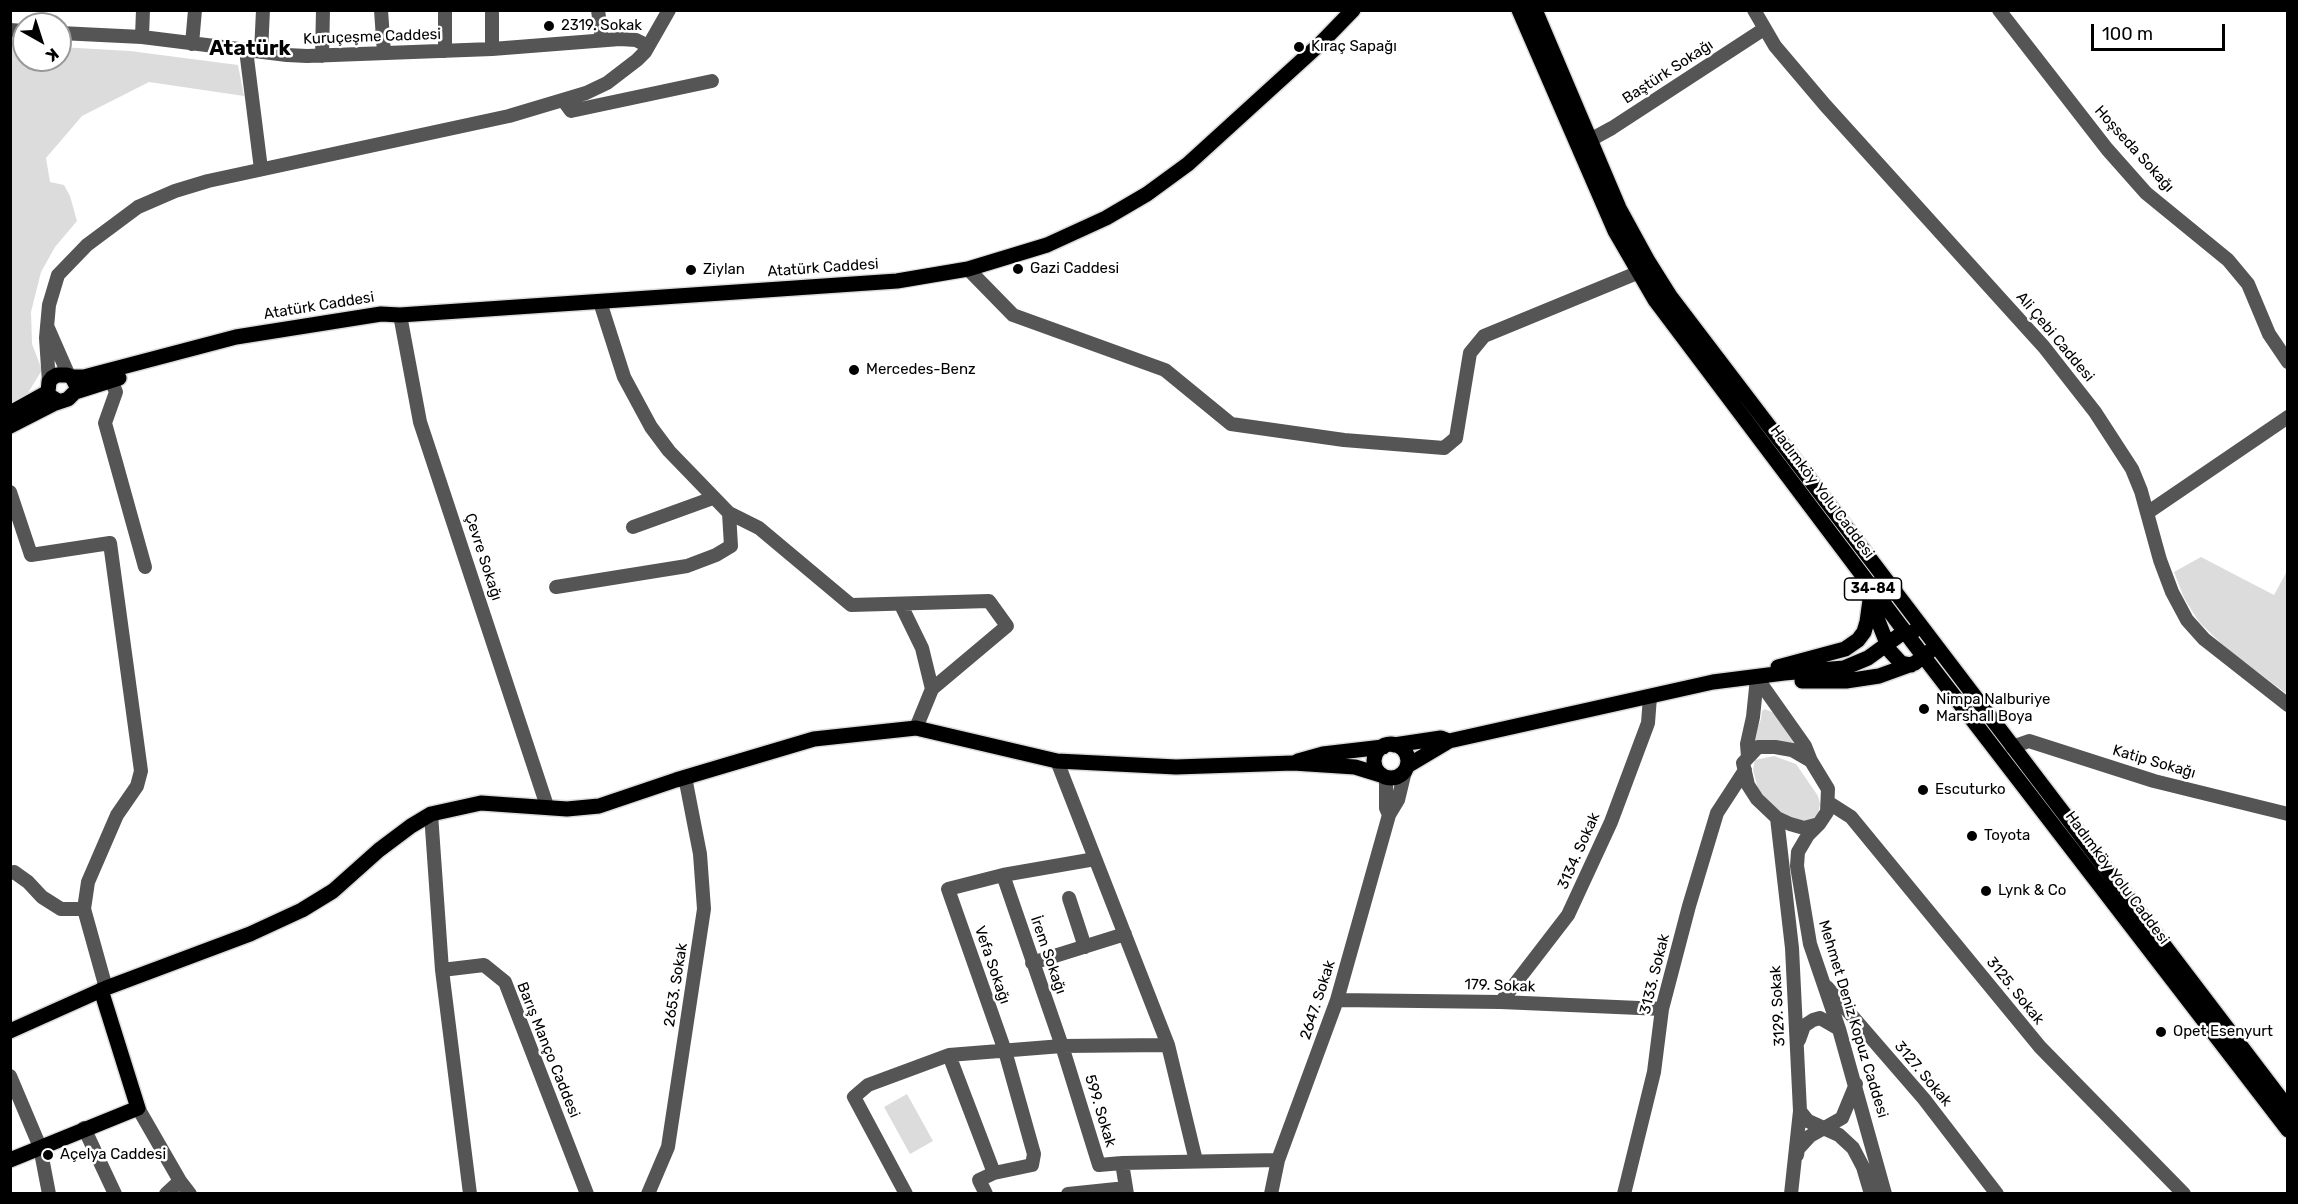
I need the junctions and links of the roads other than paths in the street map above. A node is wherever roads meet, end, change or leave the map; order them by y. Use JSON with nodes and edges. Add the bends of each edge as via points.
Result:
{"nodes":[{"id":1,"x":143,"y":10,"type":"edge"},
{"id":2,"x":195,"y":10,"type":"edge"},
{"id":3,"x":263,"y":10,"type":"edge"},
{"id":4,"x":323,"y":10,"type":"edge"},
{"id":5,"x":381,"y":10,"type":"edge"},
{"id":6,"x":445,"y":10,"type":"edge"},
{"id":7,"x":492,"y":10,"type":"edge"},
{"id":8,"x":598,"y":10,"type":"edge"},
{"id":9,"x":669,"y":10,"type":"edge"},
{"id":10,"x":1353,"y":10,"type":"edge"},
{"id":11,"x":1519,"y":10,"type":"edge"},
{"id":12,"x":1535,"y":10,"type":"edge"},
{"id":13,"x":1754,"y":10,"type":"edge"},
{"id":14,"x":1999,"y":10,"type":"edge"},
{"id":15,"x":1764,"y":28,"type":"junction"},
{"id":16,"x":72,"y":34,"type":"edge"},
{"id":17,"x":142,"y":37,"type":"junction"},
{"id":18,"x":602,"y":40,"type":"junction"},
{"id":19,"x":192,"y":44,"type":"junction"},
{"id":20,"x":648,"y":46,"type":"junction"},
{"id":21,"x":492,"y":49,"type":"junction"},
{"id":22,"x":246,"y":50,"type":"junction"},
{"id":23,"x":445,"y":51,"type":"junction"},
{"id":24,"x":261,"y":52,"type":"junction"},
{"id":25,"x":384,"y":53,"type":"junction"},
{"id":26,"x":322,"y":56,"type":"junction"},
{"id":27,"x":712,"y":81,"type":"dead end"},
{"id":28,"x":563,"y":100,"type":"junction"},
{"id":29,"x":1590,"y":140,"type":"junction"},
{"id":30,"x":261,"y":169,"type":"junction"},
{"id":31,"x":968,"y":269,"type":"junction"},
{"id":32,"x":1637,"y":273,"type":"junction"},
{"id":33,"x":600,"y":302,"type":"junction"},
{"id":34,"x":400,"y":315,"type":"junction"},
{"id":35,"x":48,"y":326,"type":"junction"},
{"id":36,"x":2288,"y":362,"type":"edge"},
{"id":37,"x":111,"y":380,"type":"junction"},
{"id":38,"x":72,"y":382,"type":"junction"},
{"id":39,"x":52,"y":392,"type":"junction"},
{"id":40,"x":10,"y":413,"type":"edge"},
{"id":41,"x":2288,"y":417,"type":"edge"},
{"id":42,"x":10,"y":426,"type":"edge"},
{"id":43,"x":10,"y":492,"type":"edge"},
{"id":44,"x":713,"y":498,"type":"junction"},
{"id":45,"x":729,"y":513,"type":"junction"},
{"id":46,"x":2147,"y":513,"type":"junction"},
{"id":47,"x":633,"y":527,"type":"dead end"},
{"id":48,"x":145,"y":567,"type":"dead end"},
{"id":49,"x":1867,"y":581,"type":"junction"},
{"id":50,"x":556,"y":587,"type":"dead end"},
{"id":51,"x":1870,"y":600,"type":"junction"},
{"id":52,"x":901,"y":605,"type":"junction"},
{"id":53,"x":1905,"y":632,"type":"junction"},
{"id":54,"x":1887,"y":644,"type":"junction"},
{"id":55,"x":1924,"y":651,"type":"junction"},
{"id":56,"x":1757,"y":678,"type":"junction"},
{"id":57,"x":932,"y":689,"type":"junction"},
{"id":58,"x":1650,"y":697,"type":"junction"},
{"id":59,"x":2288,"y":705,"type":"edge"},
{"id":60,"x":916,"y":728,"type":"junction"},
{"id":61,"x":1449,"y":741,"type":"junction"},
{"id":62,"x":1388,"y":746,"type":"junction"},
{"id":63,"x":2013,"y":747,"type":"junction"},
{"id":64,"x":1057,"y":761,"type":"junction"},
{"id":65,"x":1811,"y":761,"type":"junction"},
{"id":66,"x":1293,"y":763,"type":"junction"},
{"id":67,"x":1746,"y":764,"type":"junction"},
{"id":68,"x":1406,"y":769,"type":"junction"},
{"id":69,"x":1384,"y":776,"type":"junction"},
{"id":70,"x":685,"y":777,"type":"junction"},
{"id":71,"x":1829,"y":803,"type":"junction"},
{"id":72,"x":547,"y":807,"type":"junction"},
{"id":73,"x":431,"y":814,"type":"junction"},
{"id":74,"x":2288,"y":814,"type":"edge"},
{"id":75,"x":1389,"y":815,"type":"junction"},
{"id":76,"x":1777,"y":818,"type":"junction"},
{"id":77,"x":1819,"y":824,"type":"junction"},
{"id":78,"x":1095,"y":859,"type":"junction"},
{"id":79,"x":10,"y":873,"type":"edge"},
{"id":80,"x":1003,"y":875,"type":"junction"},
{"id":81,"x":1069,"y":898,"type":"dead end"},
{"id":82,"x":84,"y":909,"type":"junction"},
{"id":83,"x":1125,"y":934,"type":"junction"},
{"id":84,"x":1085,"y":947,"type":"junction"},
{"id":85,"x":1032,"y":963,"type":"junction"},
{"id":86,"x":442,"y":970,"type":"junction"},
{"id":87,"x":1820,"y":978,"type":"junction"},
{"id":88,"x":104,"y":989,"type":"junction"},
{"id":89,"x":1337,"y":1000,"type":"junction"},
{"id":90,"x":1501,"y":1002,"type":"junction"},
{"id":91,"x":1662,"y":1009,"type":"junction"},
{"id":92,"x":1839,"y":1029,"type":"junction"},
{"id":93,"x":10,"y":1031,"type":"edge"},
{"id":94,"x":1797,"y":1043,"type":"junction"},
{"id":95,"x":1168,"y":1045,"type":"junction"},
{"id":96,"x":1062,"y":1046,"type":"junction"},
{"id":97,"x":1005,"y":1051,"type":"junction"},
{"id":98,"x":949,"y":1055,"type":"junction"},
{"id":99,"x":10,"y":1076,"type":"edge"},
{"id":100,"x":1856,"y":1084,"type":"junction"},
{"id":101,"x":13,"y":1091,"type":"edge"},
{"id":102,"x":138,"y":1108,"type":"junction"},
{"id":103,"x":2288,"y":1108,"type":"edge"},
{"id":104,"x":1800,"y":1111,"type":"junction"},
{"id":105,"x":1824,"y":1127,"type":"junction"},
{"id":106,"x":84,"y":1128,"type":"junction"},
{"id":107,"x":2288,"y":1130,"type":"edge"},
{"id":108,"x":40,"y":1147,"type":"junction"},
{"id":109,"x":10,"y":1160,"type":"edge"},
{"id":110,"x":1278,"y":1160,"type":"junction"},
{"id":111,"x":1196,"y":1161,"type":"junction"},
{"id":112,"x":1122,"y":1163,"type":"junction"},
{"id":113,"x":994,"y":1173,"type":"junction"},
{"id":114,"x":1792,"y":1176,"type":"junction"},
{"id":115,"x":180,"y":1181,"type":"junction"},
{"id":116,"x":1127,"y":1191,"type":"edge"},
{"id":117,"x":49,"y":1194,"type":"edge"},
{"id":118,"x":115,"y":1194,"type":"edge"},
{"id":119,"x":166,"y":1194,"type":"edge"},
{"id":120,"x":190,"y":1194,"type":"edge"},
{"id":121,"x":470,"y":1194,"type":"edge"},
{"id":122,"x":587,"y":1194,"type":"edge"},
{"id":123,"x":648,"y":1194,"type":"edge"},
{"id":124,"x":906,"y":1194,"type":"edge"},
{"id":125,"x":986,"y":1194,"type":"edge"},
{"id":126,"x":1068,"y":1194,"type":"edge"},
{"id":127,"x":1271,"y":1194,"type":"edge"},
{"id":128,"x":1624,"y":1194,"type":"edge"},
{"id":129,"x":1791,"y":1194,"type":"edge"},
{"id":130,"x":1871,"y":1194,"type":"edge"},
{"id":131,"x":1885,"y":1194,"type":"edge"},
{"id":132,"x":1997,"y":1194,"type":"edge"},
{"id":133,"x":2184,"y":1194,"type":"edge"}],
"edges":[{"from":1,"to":17,"type":"street"},
{"from":2,"to":19,"type":"street"},
{"from":3,"to":24,"type":"street"},
{"from":4,"to":26,"type":"street"},
{"from":5,"to":25,"type":"street"},
{"from":6,"to":23,"type":"street"},
{"from":7,"to":21,"type":"street"},
{"from":8,"to":18,"type":"street"},
{"from":9,"to":20,"type":"street"},
{"from":10,"to":31,"type":"main road","name":"Atatürk Caddesi","via":[[1188,164],[1147,194],[1047,245]]},
{"from":11,"to":32,"type":"main road","name":"Hadımköy Yolu Caddesi","number":"34-84","via":[[1602,204]]},
{"from":12,"to":29,"type":"main road","name":"Hadımköy Yolu Caddesi","number":"34-84"},
{"from":13,"to":15,"type":"street","name":"Ali Çebi Caddesi"},
{"from":14,"to":36,"type":"street","name":"Hoşseda Sokağı","via":[[2146,193],[2228,260],[2248,284],[2269,334]]},
{"from":15,"to":29,"type":"street","name":"Baştürk Sokağı"},
{"from":15,"to":46,"type":"street","name":"Ali Çebi Caddesi","via":[[1825,105],[2044,346],[2120,447]]},
{"from":16,"to":17,"type":"street","name":"Kuruçeşme Caddesi"},
{"from":17,"to":19,"type":"street","name":"Kuruçeşme Caddesi"},
{"from":18,"to":20,"type":"street","name":"Kuruçeşme Caddesi","via":[[636,40]]},
{"from":18,"to":21,"type":"street","name":"Kuruçeşme Caddesi"},
{"from":19,"to":22,"type":"street","name":"Kuruçeşme Caddesi"},
{"from":20,"to":28,"type":"street","via":[[615,78]]},
{"from":21,"to":23,"type":"street","name":"Kuruçeşme Caddesi"},
{"from":22,"to":24,"type":"street","name":"Kuruçeşme Caddesi"},
{"from":22,"to":30,"type":"street"},
{"from":23,"to":25,"type":"street","name":"Kuruçeşme Caddesi"},
{"from":24,"to":26,"type":"street","name":"Kuruçeşme Caddesi"},
{"from":25,"to":26,"type":"street","name":"Kuruçeşme Caddesi"},
{"from":27,"to":28,"type":"street","via":[[571,111]]},
{"from":28,"to":30,"type":"street","via":[[388,144]]},
{"from":29,"to":55,"type":"main road","name":"Hadımköy Yolu Caddesi","number":"34-84","via":[[1630,229],[1670,296]]},
{"from":30,"to":35,"type":"street","via":[[175,191],[138,207],[110,226],[58,275],[49,305]]},
{"from":31,"to":32,"type":"street","via":[[1013,315],[1165,370],[1231,424],[1344,440],[1444,448],[1456,438],[1470,354],[1484,336]]},
{"from":31,"to":33,"type":"main road","name":"Atatürk Caddesi","via":[[897,281]]},
{"from":32,"to":49,"type":"main road","name":"Hadımköy Yolu Caddesi","number":"34-84"},
{"from":33,"to":34,"type":"main road","name":"Atatürk Caddesi"},
{"from":33,"to":44,"type":"street","via":[[624,377],[651,427]]},
{"from":34,"to":37,"type":"main road","via":[[246,343]]},
{"from":34,"to":38,"type":"main road","name":"Atatürk Caddesi","via":[[381,314],[236,337]]},
{"from":34,"to":72,"type":"street","name":"Çevre Sokağı","via":[[420,422]]},
{"from":35,"to":38,"type":"street"},
{"from":35,"to":39,"type":"street"},
{"from":37,"to":38,"type":"main road"},
{"from":37,"to":48,"type":"street","via":[[116,392],[105,423]]},
{"from":38,"to":39,"type":"main road","via":[[57,375]]},
{"from":38,"to":39,"type":"main road","via":[[68,399]]},
{"from":39,"to":40,"type":"main road"},
{"from":39,"to":42,"type":"main road"},
{"from":41,"to":46,"type":"street"},
{"from":43,"to":82,"type":"street","via":[[31,555],[110,543],[141,771],[88,882]]},
{"from":44,"to":45,"type":"street"},
{"from":44,"to":47,"type":"street"},
{"from":45,"to":50,"type":"street","via":[[731,546],[716,555],[687,566]]},
{"from":45,"to":52,"type":"street","via":[[759,528],[851,605]]},
{"from":46,"to":59,"type":"street","name":"Ali Çebi Caddesi","via":[[2162,566],[2187,620],[2204,639]]},
{"from":49,"to":51,"type":"main road"},
{"from":49,"to":53,"type":"main road","name":"Hadımköy Yolu Caddesi","number":"34-84"},
{"from":51,"to":54,"type":"main road"},
{"from":51,"to":56,"type":"main road","via":[[1864,632],[1851,646],[1777,667]]},
{"from":52,"to":57,"type":"street","via":[[922,648]]},
{"from":52,"to":57,"type":"street","via":[[989,601],[1007,626]]},
{"from":53,"to":54,"type":"main road"},
{"from":53,"to":55,"type":"main road","name":"Hadımköy Yolu Caddesi","number":"34-84"},
{"from":53,"to":55,"type":"main road","via":[[1919,632]]},
{"from":54,"to":55,"type":"main road","via":[[1897,660]]},
{"from":54,"to":56,"type":"main road","via":[[1844,668]]},
{"from":55,"to":56,"type":"main road","via":[[1879,676],[1798,681]]},
{"from":55,"to":63,"type":"main road","name":"Hadımköy Yolu Caddesi","number":"34-84"},
{"from":55,"to":107,"type":"main road","name":"Hadımköy Yolu Caddesi","number":"34-84"},
{"from":56,"to":58,"type":"main road","via":[[1713,682]]},
{"from":56,"to":65,"type":"street","via":[[1805,746]]},
{"from":56,"to":67,"type":"street"},
{"from":57,"to":60,"type":"street"},
{"from":58,"to":61,"type":"main road"},
{"from":58,"to":90,"type":"street","name":"3134. Sokak","via":[[1648,723],[1611,822],[1568,915]]},
{"from":60,"to":64,"type":"main road"},
{"from":60,"to":70,"type":"main road","via":[[813,739]]},
{"from":61,"to":62,"type":"main road","via":[[1441,738]]},
{"from":61,"to":68,"type":"main road"},
{"from":62,"to":66,"type":"main road","via":[[1323,754]]},
{"from":62,"to":68,"type":"main road","via":[[1404,750]]},
{"from":62,"to":69,"type":"main road","via":[[1378,751],[1374,761]]},
{"from":63,"to":74,"type":"street","name":"Katip Sokağı","via":[[2029,741],[2154,781]]},
{"from":63,"to":103,"type":"main road","name":"Hadımköy Yolu Caddesi","number":"34-84"},
{"from":64,"to":66,"type":"main road","via":[[1176,766]]},
{"from":64,"to":78,"type":"street"},
{"from":65,"to":67,"type":"street","via":[[1792,750],[1758,747]]},
{"from":65,"to":71,"type":"street","via":[[1828,789]]},
{"from":66,"to":69,"type":"main road","via":[[1355,767]]},
{"from":67,"to":76,"type":"street","via":[[1748,785]]},
{"from":67,"to":91,"type":"street","name":"3133. Sokak","via":[[1717,813]]},
{"from":68,"to":69,"type":"main road","via":[[1396,777]]},
{"from":68,"to":75,"type":"street","via":[[1398,800]]},
{"from":69,"to":75,"type":"street"},
{"from":70,"to":72,"type":"main road","via":[[599,806]]},
{"from":70,"to":123,"type":"street","name":"2653. Sokak","via":[[700,854],[704,909],[668,1147]]},
{"from":71,"to":77,"type":"street"},
{"from":71,"to":133,"type":"street","name":"3125. Sokak","via":[[1851,817],[2040,1047]]},
{"from":72,"to":73,"type":"main road","via":[[482,802]]},
{"from":73,"to":86,"type":"street"},
{"from":73,"to":88,"type":"main road","via":[[303,910]]},
{"from":75,"to":89,"type":"street","name":"2647. Sokak"},
{"from":76,"to":77,"type":"street","via":[[1804,828]]},
{"from":76,"to":94,"type":"street","name":"3129. Sokak","via":[[1792,948]]},
{"from":77,"to":87,"type":"street","name":"Mehmet Deniz Kopuz Caddesi","via":[[1798,852],[1797,866]]},
{"from":78,"to":80,"type":"street"},
{"from":78,"to":83,"type":"street"},
{"from":79,"to":82,"type":"street","via":[[14,872],[61,909]]},
{"from":80,"to":85,"type":"street","name":"İrem Sokağı"},
{"from":80,"to":97,"type":"street","name":"Vefa Sokağı","via":[[948,889]]},
{"from":81,"to":84,"type":"street"},
{"from":82,"to":88,"type":"street"},
{"from":83,"to":84,"type":"street"},
{"from":83,"to":95,"type":"street"},
{"from":84,"to":85,"type":"street"},
{"from":85,"to":96,"type":"street","name":"İrem Sokağı"},
{"from":86,"to":121,"type":"street"},
{"from":86,"to":122,"type":"street","name":"Barış Manço Caddesi","via":[[484,965],[504,982]]},
{"from":87,"to":92,"type":"street","name":"Mehmet Deniz Kopuz Caddesi"},
{"from":87,"to":132,"type":"street","name":"3127. Sokak","via":[[1924,1099]]},
{"from":88,"to":93,"type":"main road"},
{"from":88,"to":102,"type":"main road"},
{"from":89,"to":90,"type":"street","name":"179. Sokak"},
{"from":89,"to":110,"type":"street","name":"2647. Sokak"},
{"from":90,"to":91,"type":"street","name":"179. Sokak"},
{"from":91,"to":128,"type":"street","name":"3133. Sokak","via":[[1654,1072]]},
{"from":92,"to":94,"type":"street","via":[[1820,1018],[1813,1020],[1804,1026]]},
{"from":92,"to":100,"type":"street","name":"Mehmet Deniz Kopuz Caddesi"},
{"from":94,"to":104,"type":"street","name":"3129. Sokak"},
{"from":95,"to":96,"type":"street"},
{"from":95,"to":111,"type":"street"},
{"from":96,"to":97,"type":"street"},
{"from":96,"to":112,"type":"street","name":"599. Sokak","via":[[1099,1165]]},
{"from":97,"to":98,"type":"street"},
{"from":97,"to":113,"type":"street","name":"Vefa Sokağı","via":[[1034,1154],[1032,1165]]},
{"from":98,"to":113,"type":"street"},
{"from":98,"to":124,"type":"street","via":[[868,1085],[854,1097]]},
{"from":99,"to":101,"type":"street"},
{"from":100,"to":105,"type":"street","via":[[1842,1118]]},
{"from":100,"to":131,"type":"street","name":"Mehmet Deniz Kopuz Caddesi"},
{"from":101,"to":108,"type":"street"},
{"from":102,"to":106,"type":"main road"},
{"from":102,"to":115,"type":"street"},
{"from":104,"to":105,"type":"street","via":[[1808,1121]]},
{"from":104,"to":114,"type":"street","name":"3129. Sokak"},
{"from":105,"to":114,"type":"street","via":[[1798,1149]]},
{"from":105,"to":130,"type":"street","via":[[1853,1148]]},
{"from":106,"to":108,"type":"main road"},
{"from":106,"to":118,"type":"street"},
{"from":108,"to":109,"type":"main road"},
{"from":108,"to":117,"type":"street"},
{"from":110,"to":111,"type":"street"},
{"from":110,"to":127,"type":"street","name":"2647. Sokak"},
{"from":111,"to":112,"type":"street"},
{"from":112,"to":116,"type":"street"},
{"from":113,"to":125,"type":"street","via":[[979,1180]]},
{"from":114,"to":129,"type":"street","name":"3129. Sokak"},
{"from":115,"to":119,"type":"street"},
{"from":115,"to":120,"type":"street"},
{"from":116,"to":126,"type":"street"}]}
